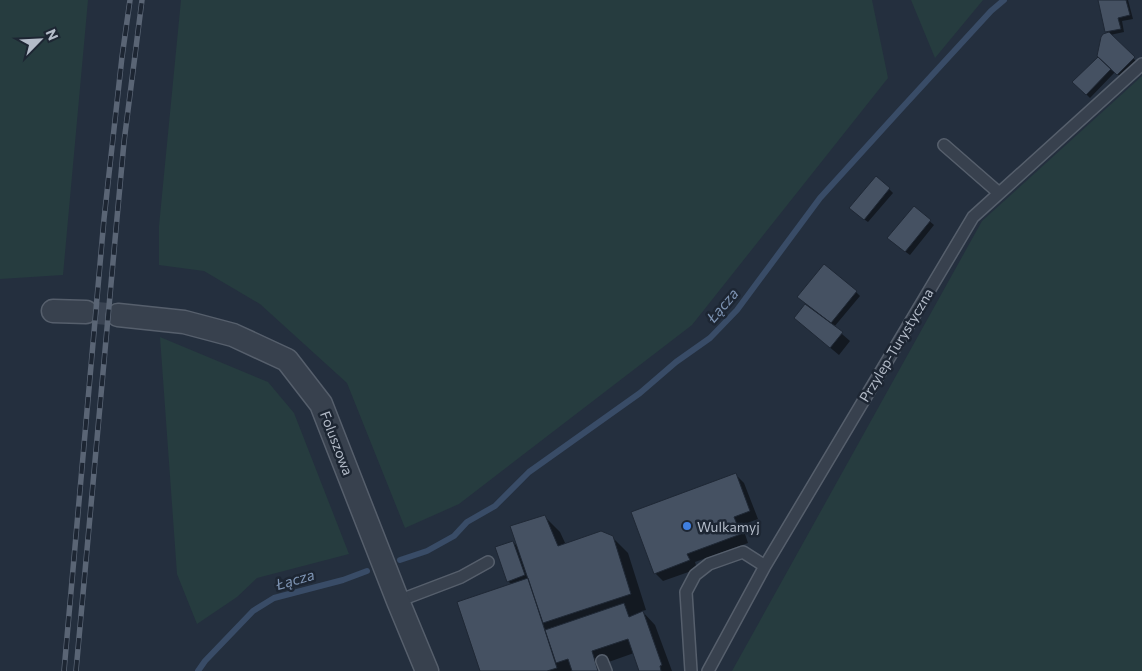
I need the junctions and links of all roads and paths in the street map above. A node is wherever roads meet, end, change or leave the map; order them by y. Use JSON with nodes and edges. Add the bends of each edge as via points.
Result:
{"nodes":[{"id":1,"x":1142,"y":64,"type":"edge"},
{"id":2,"x":944,"y":145,"type":"dead end"},
{"id":3,"x":999,"y":193,"type":"junction"},
{"id":4,"x":54,"y":311,"type":"dead end"},
{"id":5,"x":86,"y":312,"type":"tunnel mouth"},
{"id":6,"x":118,"y":315,"type":"tunnel mouth"},
{"id":7,"x":488,"y":562,"type":"dead end"},
{"id":8,"x":765,"y":566,"type":"junction"},
{"id":9,"x":398,"y":602,"type":"junction"},
{"id":10,"x":427,"y":671,"type":"edge"},
{"id":11,"x":691,"y":671,"type":"edge"},
{"id":12,"x":708,"y":671,"type":"edge"}],
"edges":[{"from":1,"to":3,"type":"lane","name":"Przylep-Turystyczna"},
{"from":2,"to":3,"type":"lane"},
{"from":3,"to":8,"type":"lane","name":"Przylep-Turystyczna","via":[[973,216]]},
{"from":4,"to":5,"type":"street"},
{"from":6,"to":9,"type":"street","name":"Foluszowa","via":[[184,322],[233,335],[287,360],[321,404]]},
{"from":7,"to":9,"type":"lane","via":[[461,577]]},
{"from":8,"to":11,"type":"lane","via":[[743,552],[709,564],[695,575],[686,592]]},
{"from":8,"to":12,"type":"lane","name":"Przylep-Turystyczna"},
{"from":9,"to":10,"type":"street","name":"Foluszowa"}]}
